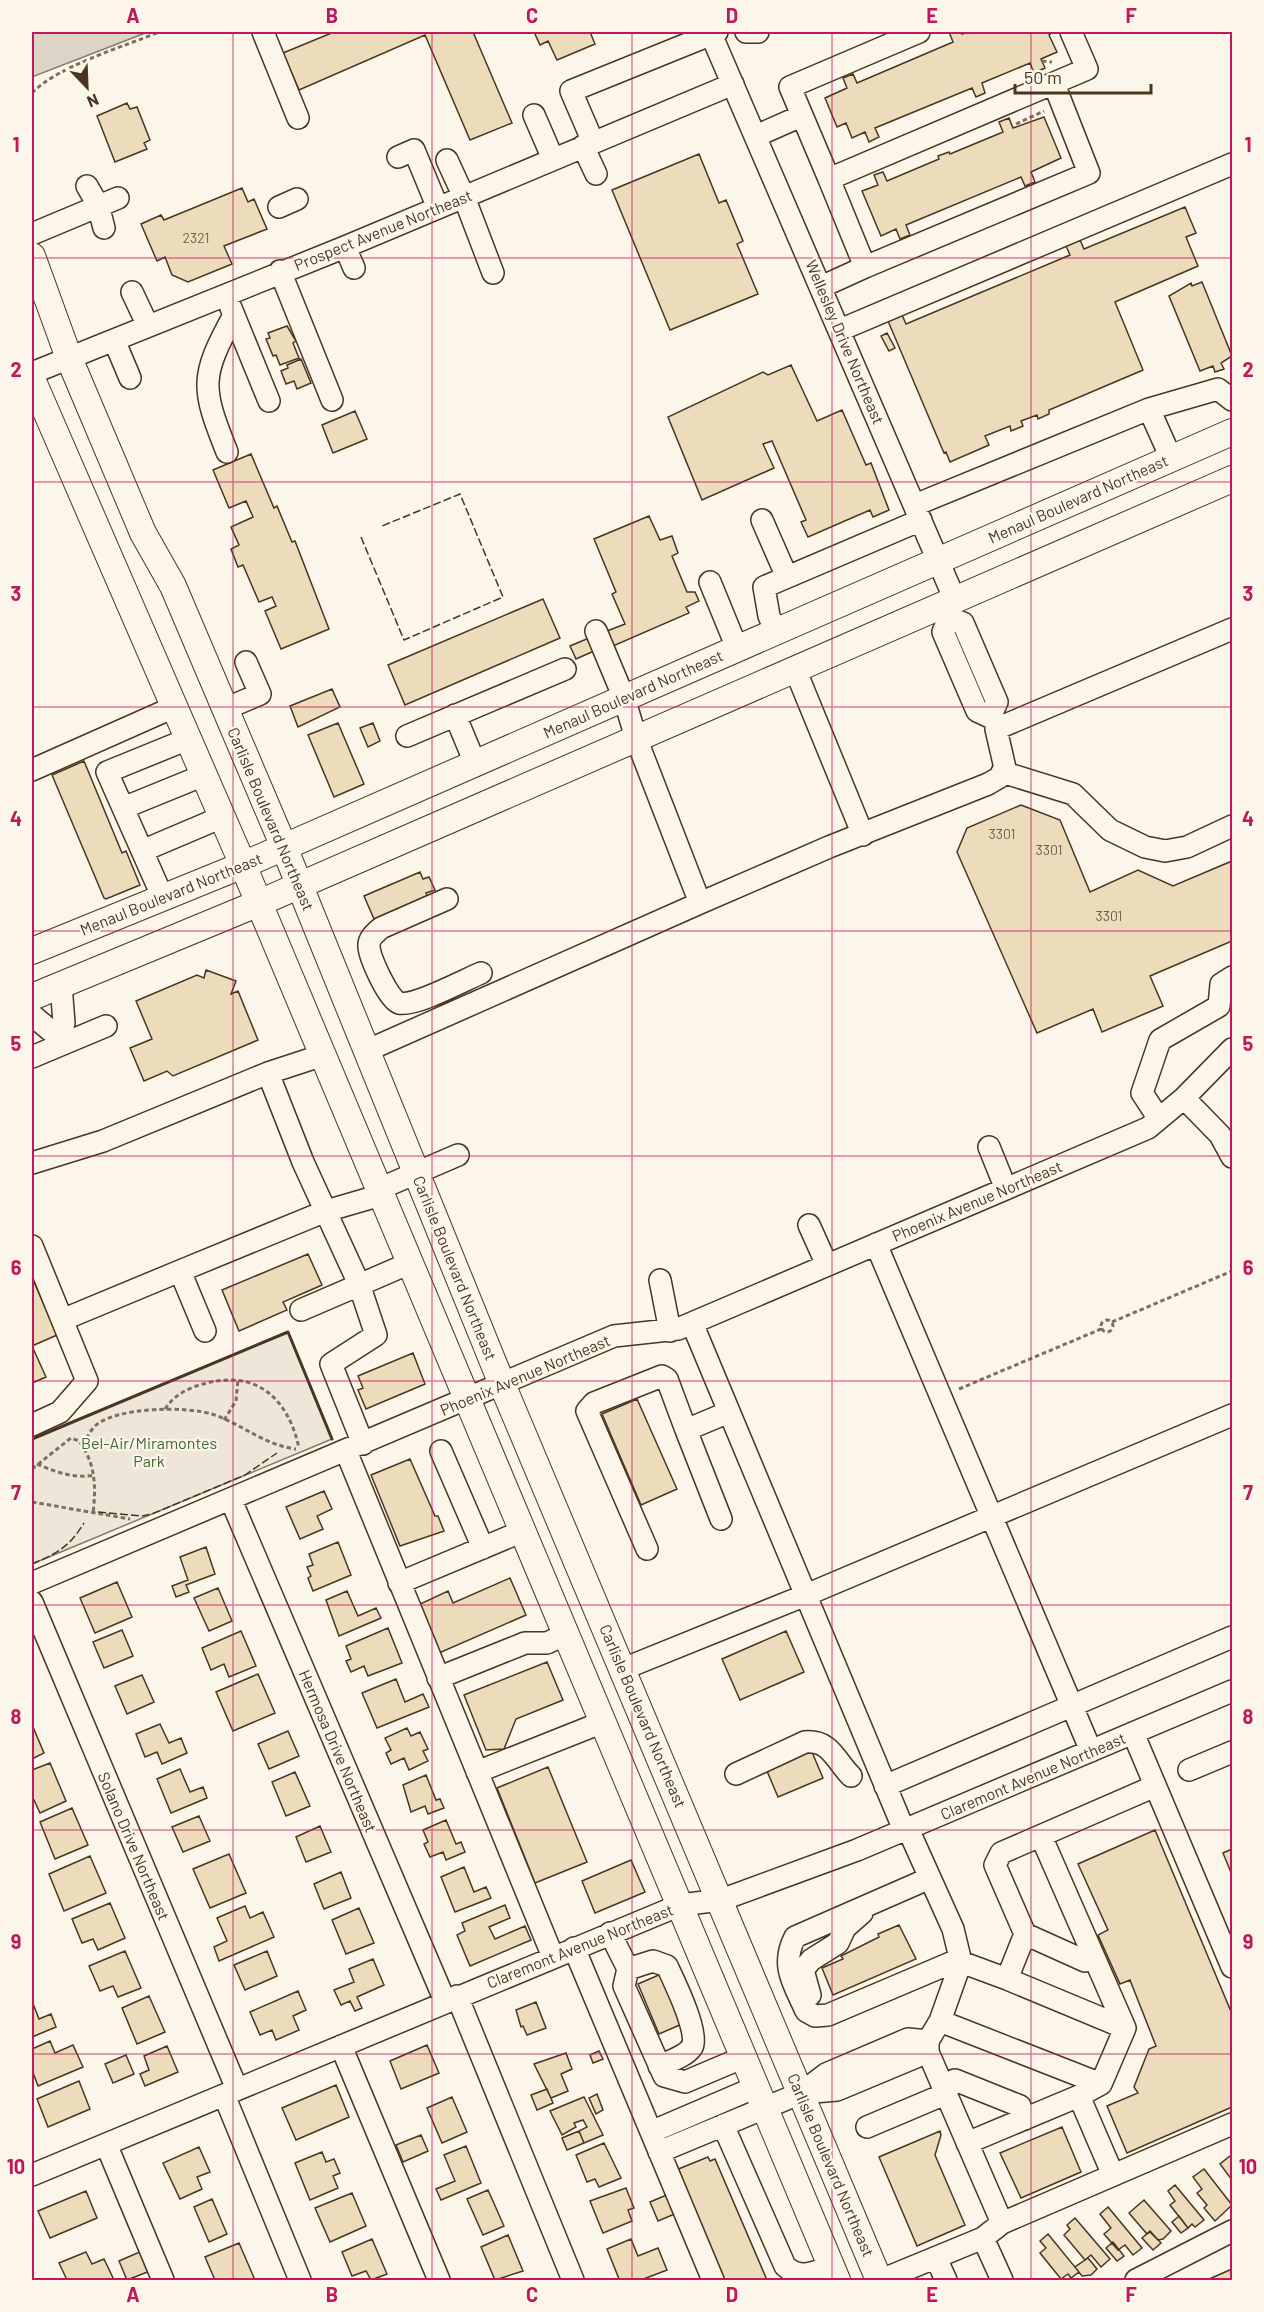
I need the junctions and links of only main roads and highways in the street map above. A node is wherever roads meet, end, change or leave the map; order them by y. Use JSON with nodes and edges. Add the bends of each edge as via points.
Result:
{"nodes":[{"id":1,"x":32,"y":256,"type":"edge"},
{"id":2,"x":32,"y":379,"type":"edge"},
{"id":3,"x":1233,"y":432,"type":"edge"},
{"id":4,"x":1233,"y":479,"type":"edge"},
{"id":5,"x":284,"y":847,"type":"junction"},
{"id":6,"x":243,"y":865,"type":"junction"},
{"id":7,"x":299,"y":886,"type":"junction"},
{"id":8,"x":259,"y":903,"type":"junction"},
{"id":9,"x":32,"y":951,"type":"edge"},
{"id":10,"x":32,"y":997,"type":"edge"},
{"id":11,"x":523,"y":1531,"type":"junction"},
{"id":12,"x":623,"y":1669,"type":"junction"},
{"id":13,"x":834,"y":2273,"type":"edge"},
{"id":14,"x":880,"y":2280,"type":"edge"}],
"edges":[{"from":1,"to":5,"type":"main road","name":"Carlisle Boulevard Northeast","via":[[69,358],[143,533],[173,586]]},
{"from":2,"to":6,"type":"main road"},
{"from":3,"to":5,"type":"main road","name":"Menaul Boulevard Northeast"},
{"from":4,"to":7,"type":"main road","via":[[949,608],[795,669]]},
{"from":5,"to":6,"type":"main road","name":"Menaul Boulevard Northeast"},
{"from":5,"to":7,"type":"main road","name":"Carlisle Boulevard Northeast"},
{"from":6,"to":8,"type":"main road"},
{"from":6,"to":9,"type":"main road","name":"Menaul Boulevard Northeast"},
{"from":7,"to":8,"type":"main road"},
{"from":7,"to":12,"type":"main road","name":"Carlisle Boulevard Northeast"},
{"from":8,"to":10,"type":"main road"},
{"from":8,"to":11,"type":"main road"},
{"from":11,"to":12,"type":"main road","via":[[550,1558],[594,1660]]},
{"from":11,"to":13,"type":"main road"},
{"from":12,"to":14,"type":"main road","name":"Carlisle Boulevard Northeast"}]}
